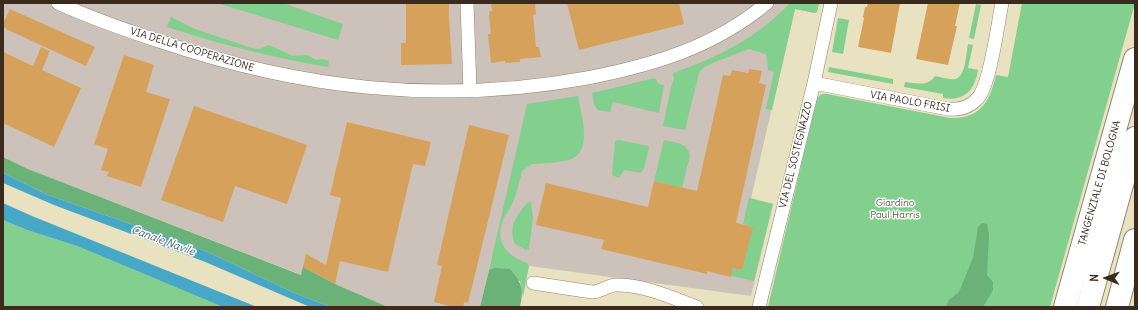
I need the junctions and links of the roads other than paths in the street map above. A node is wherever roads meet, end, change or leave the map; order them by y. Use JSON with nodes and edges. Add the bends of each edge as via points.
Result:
{"nodes":[{"id":1,"x":58,"y":3,"type":"edge"},
{"id":2,"x":467,"y":3,"type":"edge"},
{"id":3,"x":767,"y":3,"type":"edge"},
{"id":4,"x":831,"y":3,"type":"edge"},
{"id":5,"x":1002,"y":3,"type":"edge"},
{"id":6,"x":1135,"y":59,"type":"edge"},
{"id":7,"x":814,"y":83,"type":"junction"},
{"id":8,"x":470,"y":91,"type":"junction"},
{"id":9,"x":1135,"y":138,"type":"edge"},
{"id":10,"x":1135,"y":240,"type":"edge"},
{"id":11,"x":533,"y":283,"type":"dead end"},
{"id":12,"x":697,"y":307,"type":"edge"},
{"id":13,"x":759,"y":307,"type":"edge"},
{"id":14,"x":1065,"y":307,"type":"edge"},
{"id":15,"x":1088,"y":307,"type":"edge"},
{"id":16,"x":1117,"y":307,"type":"edge"}],
"edges":[{"from":1,"to":8,"type":"street","name":"VIA DELLA COOPERAZIONE","via":[[111,25],[261,71],[373,88],[430,92]]},
{"from":2,"to":8,"type":"street"},
{"from":3,"to":8,"type":"street","name":"VIA DELLA COOPERAZIONE","via":[[719,36],[687,51],[649,64],[576,80]]},
{"from":4,"to":7,"type":"street","name":"VIA DEL SOSTEGNAZZO"},
{"from":5,"to":7,"type":"street","name":"VIA PAOLO FRISI","via":[[987,80],[979,97],[964,108],[948,110]]},
{"from":6,"to":14,"type":"highway","name":"TANGENZIALE DI BOLOGNA"},
{"from":7,"to":13,"type":"street","name":"VIA DEL SOSTEGNAZZO"},
{"from":9,"to":15,"type":"highway"},
{"from":10,"to":16,"type":"highway"},
{"from":11,"to":12,"type":"street","via":[[592,292],[615,285],[642,288]]}]}
